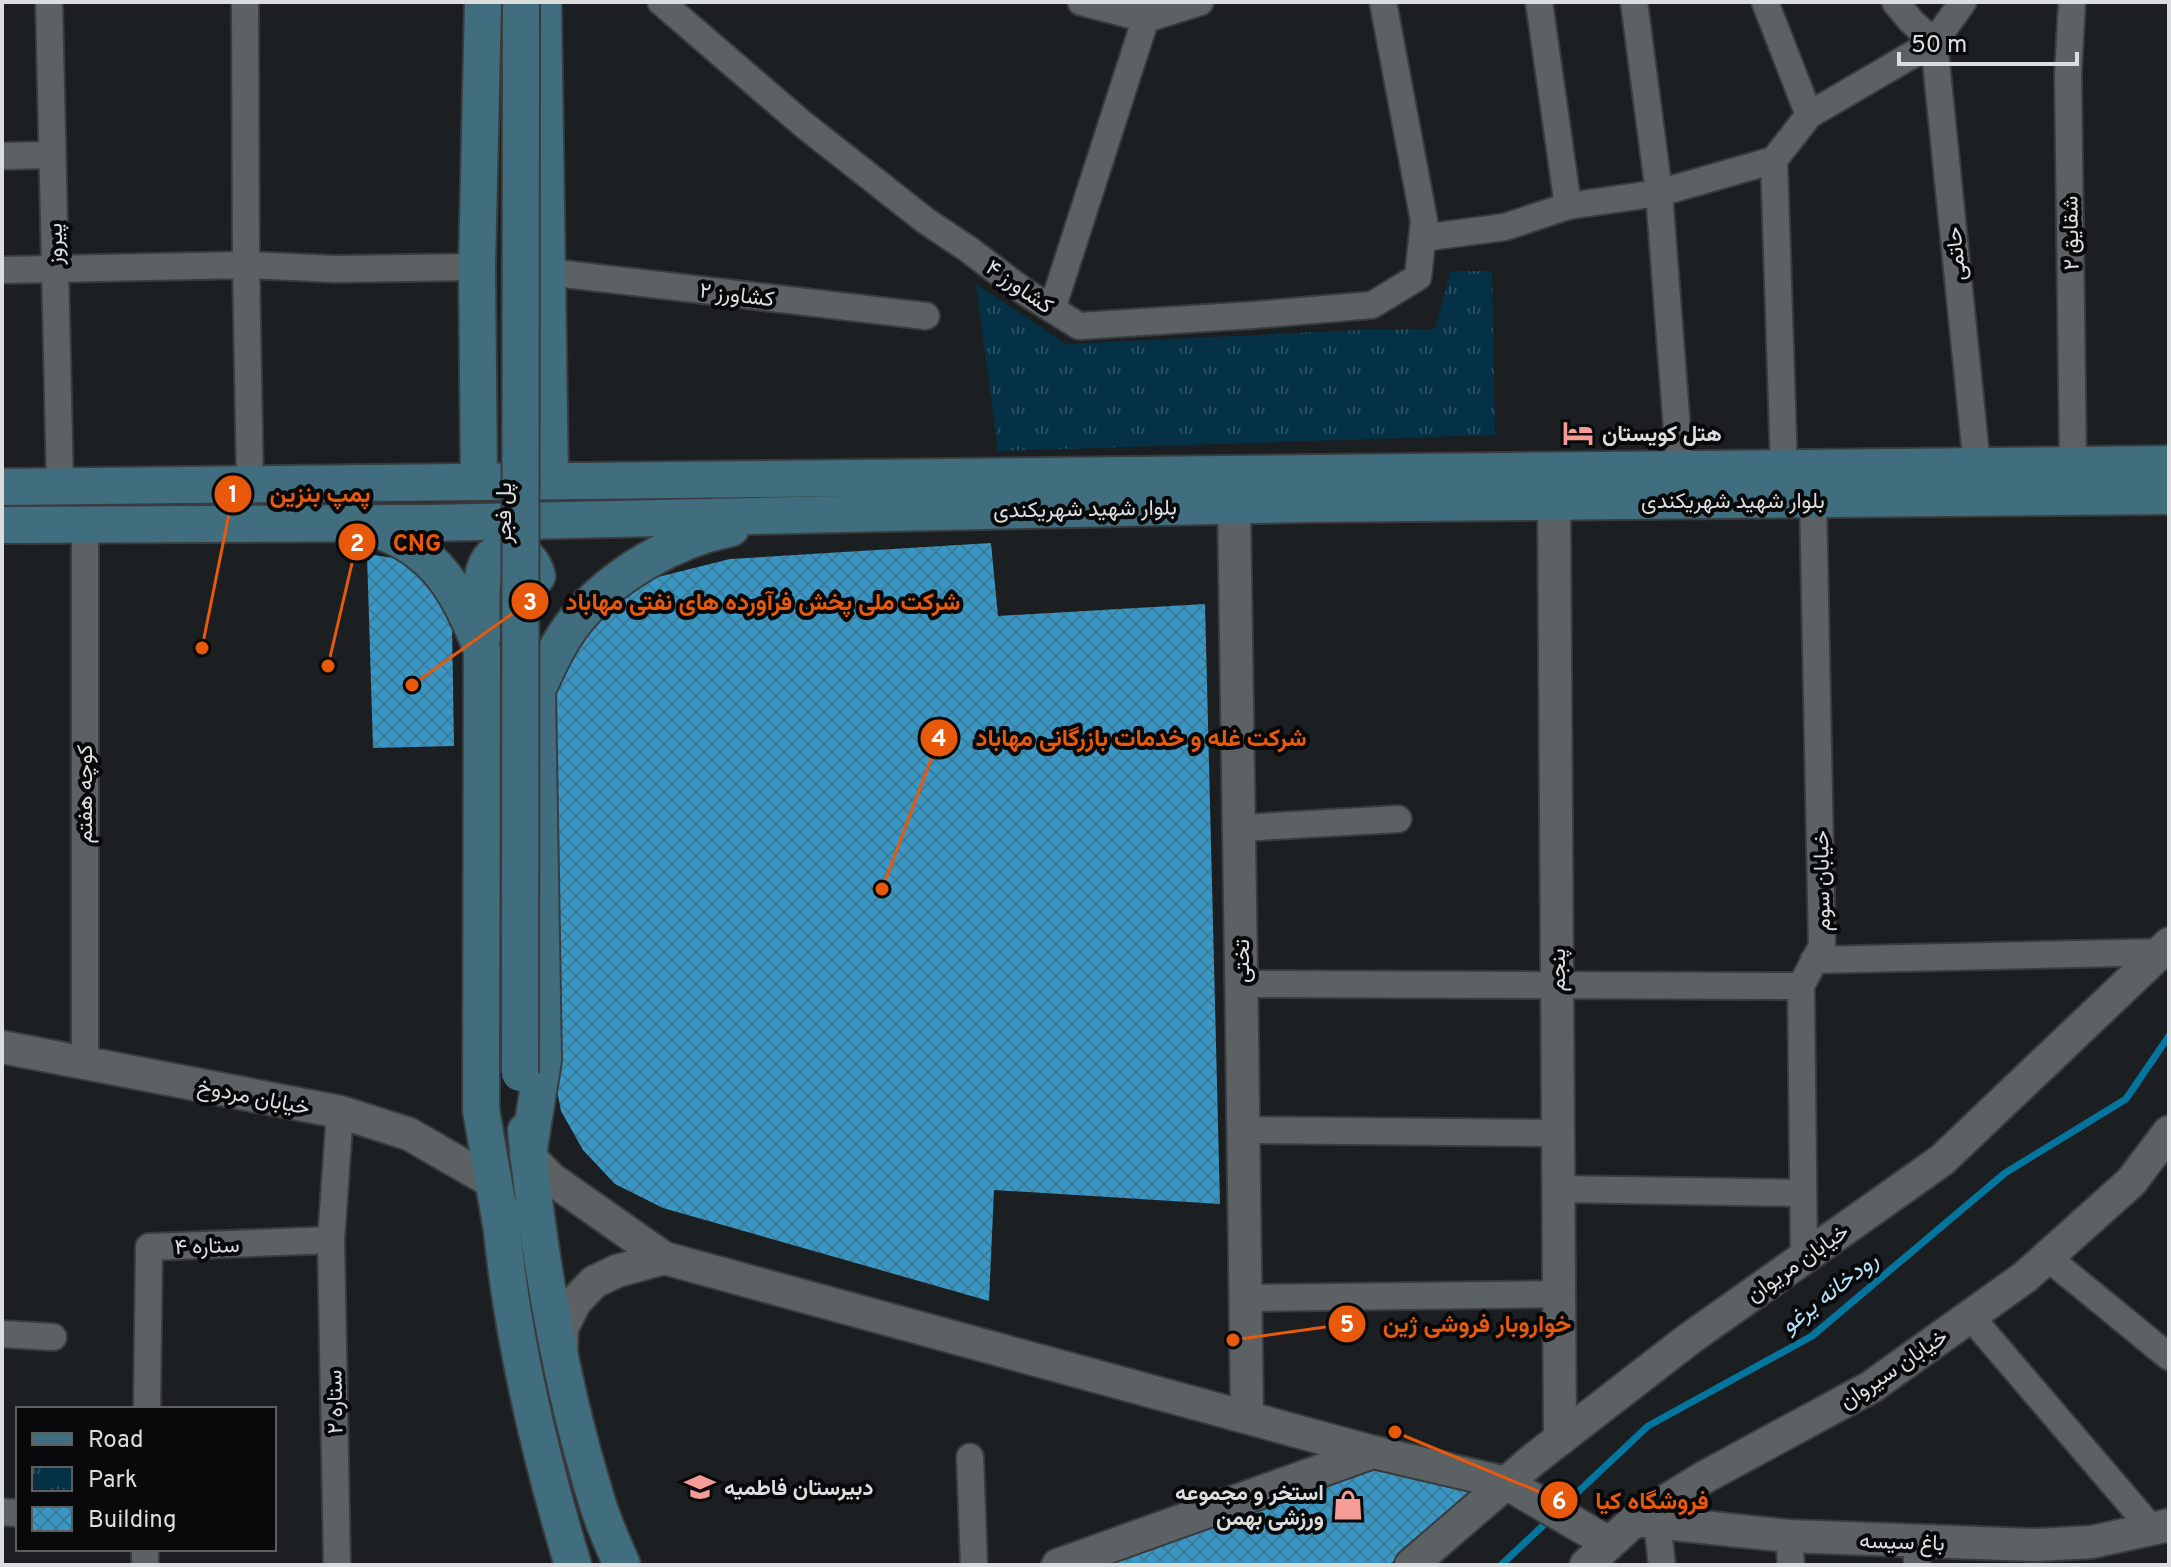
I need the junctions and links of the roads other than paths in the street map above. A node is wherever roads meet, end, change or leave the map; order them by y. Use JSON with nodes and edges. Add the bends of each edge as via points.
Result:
{"nodes":[{"id":1,"x":49,"y":2,"type":"edge"},
{"id":2,"x":245,"y":2,"type":"edge"},
{"id":3,"x":483,"y":2,"type":"edge"},
{"id":4,"x":504,"y":2,"type":"edge"},
{"id":5,"x":521,"y":2,"type":"edge"},
{"id":6,"x":543,"y":2,"type":"edge"},
{"id":7,"x":661,"y":2,"type":"edge"},
{"id":8,"x":1081,"y":2,"type":"edge"},
{"id":9,"x":1200,"y":2,"type":"edge"},
{"id":10,"x":1383,"y":2,"type":"edge"},
{"id":11,"x":1539,"y":2,"type":"edge"},
{"id":12,"x":1634,"y":2,"type":"edge"},
{"id":13,"x":1765,"y":2,"type":"edge"},
{"id":14,"x":1895,"y":2,"type":"edge"},
{"id":15,"x":1963,"y":2,"type":"edge"},
{"id":16,"x":2072,"y":2,"type":"edge"},
{"id":17,"x":1148,"y":11,"type":"edge"},
{"id":18,"x":1934,"y":42,"type":"junction"},
{"id":19,"x":1809,"y":115,"type":"junction"},
{"id":20,"x":52,"y":155,"type":"junction"},
{"id":21,"x":2,"y":156,"type":"edge"},
{"id":22,"x":1774,"y":160,"type":"junction"},
{"id":23,"x":1659,"y":193,"type":"junction"},
{"id":24,"x":1568,"y":206,"type":"junction"},
{"id":25,"x":1422,"y":238,"type":"junction"},
{"id":26,"x":246,"y":265,"type":"junction"},
{"id":27,"x":477,"y":267,"type":"junction"},
{"id":28,"x":55,"y":269,"type":"junction"},
{"id":29,"x":2,"y":270,"type":"edge"},
{"id":30,"x":547,"y":272,"type":"junction"},
{"id":31,"x":1052,"y":309,"type":"junction"},
{"id":32,"x":926,"y":316,"type":"dead end"},
{"id":33,"x":2169,"y":464,"type":"edge"},
{"id":34,"x":2073,"y":465,"type":"junction"},
{"id":35,"x":1977,"y":466,"type":"junction"},
{"id":36,"x":1784,"y":468,"type":"junction"},
{"id":37,"x":1680,"y":469,"type":"junction"},
{"id":38,"x":550,"y":481,"type":"junction"},
{"id":39,"x":479,"y":482,"type":"junction"},
{"id":40,"x":250,"y":484,"type":"junction"},
{"id":41,"x":60,"y":486,"type":"junction"},
{"id":42,"x":2,"y":487,"type":"edge"},
{"id":43,"x":2169,"y":496,"type":"edge"},
{"id":44,"x":1813,"y":499,"type":"junction"},
{"id":45,"x":1554,"y":501,"type":"junction"},
{"id":46,"x":1234,"y":505,"type":"junction"},
{"id":47,"x":799,"y":514,"type":"junction"},
{"id":48,"x":355,"y":523,"type":"junction"},
{"id":49,"x":85,"y":524,"type":"junction"},
{"id":50,"x":2,"y":525,"type":"edge"},
{"id":51,"x":482,"y":650,"type":"junction"},
{"id":52,"x":537,"y":690,"type":"junction"},
{"id":53,"x":1398,"y":819,"type":"dead end"},
{"id":54,"x":1241,"y":828,"type":"junction"},
{"id":55,"x":2166,"y":948,"type":"edge"},
{"id":56,"x":1814,"y":960,"type":"junction"},
{"id":57,"x":1241,"y":984,"type":"junction"},
{"id":58,"x":1557,"y":986,"type":"junction"},
{"id":59,"x":1801,"y":986,"type":"junction"},
{"id":60,"x":2,"y":1047,"type":"edge"},
{"id":61,"x":85,"y":1063,"type":"junction"},
{"id":62,"x":509,"y":1072,"type":"junction"},
{"id":63,"x":340,"y":1112,"type":"junction"},
{"id":64,"x":1243,"y":1130,"type":"junction"},
{"id":65,"x":2169,"y":1132,"type":"edge"},
{"id":66,"x":1558,"y":1133,"type":"junction"},
{"id":67,"x":528,"y":1155,"type":"junction"},
{"id":68,"x":494,"y":1183,"type":"junction"},
{"id":69,"x":1558,"y":1189,"type":"junction"},
{"id":70,"x":1803,"y":1193,"type":"junction"},
{"id":71,"x":502,"y":1230,"type":"junction"},
{"id":72,"x":331,"y":1240,"type":"junction"},
{"id":73,"x":2047,"y":1257,"type":"junction"},
{"id":74,"x":664,"y":1258,"type":"junction"},
{"id":75,"x":1804,"y":1258,"type":"junction"},
{"id":76,"x":1559,"y":1294,"type":"junction"},
{"id":77,"x":1245,"y":1298,"type":"junction"},
{"id":78,"x":1970,"y":1316,"type":"junction"},
{"id":79,"x":2,"y":1334,"type":"edge"},
{"id":80,"x":53,"y":1337,"type":"dead end"},
{"id":81,"x":2169,"y":1357,"type":"edge"},
{"id":82,"x":560,"y":1366,"type":"junction"},
{"id":83,"x":147,"y":1407,"type":"edge"},
{"id":84,"x":1247,"y":1417,"type":"junction"},
{"id":85,"x":1560,"y":1439,"type":"junction"},
{"id":86,"x":1373,"y":1452,"type":"junction"},
{"id":87,"x":970,"y":1457,"type":"dead end"},
{"id":88,"x":1506,"y":1483,"type":"junction"},
{"id":89,"x":1646,"y":1521,"type":"junction"},
{"id":90,"x":2160,"y":1527,"type":"edge"},
{"id":91,"x":1790,"y":1551,"type":"edge"},
{"id":92,"x":1917,"y":1553,"type":"edge"},
{"id":93,"x":1597,"y":1554,"type":"edge"},
{"id":94,"x":2037,"y":1555,"type":"edge"},
{"id":95,"x":337,"y":1565,"type":"edge"},
{"id":96,"x":573,"y":1565,"type":"edge"},
{"id":97,"x":622,"y":1565,"type":"edge"},
{"id":98,"x":974,"y":1565,"type":"edge"},
{"id":99,"x":1058,"y":1565,"type":"edge"},
{"id":100,"x":1411,"y":1565,"type":"edge"},
{"id":101,"x":1662,"y":1565,"type":"edge"}],
"edges":[{"from":1,"to":20,"type":"street","name":"پیروز"},
{"from":2,"to":26,"type":"street"},
{"from":3,"to":27,"type":"main road"},
{"from":4,"to":62,"type":"main road","name":"پل فجر"},
{"from":5,"to":62,"type":"main road","bridge":true},
{"from":6,"to":30,"type":"main road"},
{"from":7,"to":31,"type":"street","name":"کشاورز ۴","via":[[877,183]]},
{"from":8,"to":17,"type":"street"},
{"from":9,"to":17,"type":"street"},
{"from":10,"to":25,"type":"street","via":[[1424,221]]},
{"from":11,"to":24,"type":"street"},
{"from":12,"to":23,"type":"street"},
{"from":13,"to":19,"type":"street"},
{"from":14,"to":18,"type":"street"},
{"from":15,"to":18,"type":"street"},
{"from":16,"to":34,"type":"street","name":"شقایق ۲","via":[[2068,74]]},
{"from":17,"to":31,"type":"street"},
{"from":18,"to":19,"type":"street"},
{"from":18,"to":35,"type":"street","name":"حاتمی"},
{"from":19,"to":22,"type":"street"},
{"from":20,"to":21,"type":"street"},
{"from":20,"to":28,"type":"street","name":"پیروز"},
{"from":22,"to":23,"type":"street"},
{"from":22,"to":36,"type":"street"},
{"from":23,"to":24,"type":"street"},
{"from":23,"to":37,"type":"street"},
{"from":24,"to":25,"type":"street","via":[[1505,227]]},
{"from":25,"to":31,"type":"street","name":"کشاورز ۴","via":[[1418,277],[1372,305],[1079,326]]},
{"from":26,"to":27,"type":"street"},
{"from":26,"to":28,"type":"street"},
{"from":26,"to":40,"type":"street"},
{"from":27,"to":39,"type":"main road"},
{"from":28,"to":29,"type":"street"},
{"from":28,"to":41,"type":"street","name":"پیروز"},
{"from":30,"to":32,"type":"street","name":"کشاورز ۲"},
{"from":30,"to":38,"type":"main road"},
{"from":33,"to":34,"type":"main road","name":"بلوار شهید شهریکندی"},
{"from":34,"to":35,"type":"main road","name":"بلوار شهید شهریکندی"},
{"from":35,"to":36,"type":"main road","name":"بلوار شهید شهریکندی"},
{"from":36,"to":37,"type":"main road","name":"بلوار شهید شهریکندی"},
{"from":37,"to":38,"type":"main road","name":"بلوار شهید شهریکندی"},
{"from":38,"to":39,"type":"main road","name":"بلوار شهید شهریکندی"},
{"from":39,"to":40,"type":"main road","name":"بلوار شهید شهریکندی"},
{"from":40,"to":41,"type":"main road","name":"بلوار شهید شهریکندی"},
{"from":41,"to":42,"type":"main road","name":"بلوار شهید شهریکندی"},
{"from":43,"to":44,"type":"main road","name":"بلوار شهید شهریکندی"},
{"from":44,"to":45,"type":"main road","name":"بلوار شهید شهریکندی"},
{"from":44,"to":56,"type":"street","name":"خیابان سوم","via":[[1822,946]]},
{"from":45,"to":46,"type":"main road","name":"بلوار شهید شهریکندی"},
{"from":45,"to":58,"type":"street","name":"پنجم"},
{"from":46,"to":47,"type":"main road","name":"بلوار شهید شهریکندی"},
{"from":46,"to":54,"type":"street","name":"تختی"},
{"from":47,"to":48,"type":"main road","name":"بلوار شهید شهریکندی"},
{"from":47,"to":52,"type":"main road","via":[[704,535],[670,547],[628,573],[576,619]]},
{"from":48,"to":49,"type":"main road","name":"بلوار شهید شهریکندی"},
{"from":48,"to":51,"type":"main road","via":[[418,549],[466,610]]},
{"from":49,"to":50,"type":"main road","name":"بلوار شهید شهریکندی"},
{"from":49,"to":61,"type":"street","name":"کوچه هفتم"},
{"from":51,"to":52,"type":"main road","via":[[485,566],[504,551],[522,553],[534,564],[538,582]]},
{"from":51,"to":68,"type":"main road","via":[[481,1110]]},
{"from":52,"to":67,"type":"main road","via":[[543,1060]]},
{"from":53,"to":54,"type":"street"},
{"from":54,"to":57,"type":"street","name":"تختی"},
{"from":55,"to":56,"type":"street"},
{"from":55,"to":75,"type":"street","name":"خیابان مریوان","via":[[1942,1160]]},
{"from":56,"to":59,"type":"street","name":"خیابان سوم"},
{"from":57,"to":58,"type":"street"},
{"from":57,"to":64,"type":"street","name":"تختی"},
{"from":58,"to":59,"type":"street"},
{"from":58,"to":66,"type":"street","name":"پنجم"},
{"from":59,"to":70,"type":"street","name":"خیابان سوم"},
{"from":60,"to":61,"type":"street","name":"خیابان مردوخ"},
{"from":61,"to":63,"type":"street","name":"خیابان مردوخ"},
{"from":62,"to":67,"type":"main road"},
{"from":62,"to":71,"type":"main road","via":[[497,1170]]},
{"from":63,"to":68,"type":"street","name":"خیابان مردوخ","via":[[409,1134]]},
{"from":63,"to":72,"type":"street","name":"ستاره ۲"},
{"from":64,"to":66,"type":"street"},
{"from":64,"to":77,"type":"street","name":"تختی"},
{"from":65,"to":73,"type":"street","name":"خیابان سیروان","via":[[2131,1182]]},
{"from":66,"to":69,"type":"street","name":"پنجم"},
{"from":67,"to":74,"type":"street","via":[[550,1178]]},
{"from":67,"to":82,"type":"main road"},
{"from":68,"to":71,"type":"main road"},
{"from":69,"to":70,"type":"street"},
{"from":69,"to":76,"type":"street","name":"پنجم"},
{"from":70,"to":75,"type":"street","name":"خیابان سوم"},
{"from":71,"to":96,"type":"main road","via":[[523,1375]]},
{"from":72,"to":83,"type":"street","name":"ستاره ۴","via":[[149,1247]]},
{"from":72,"to":95,"type":"street","name":"ستاره ۲"},
{"from":73,"to":78,"type":"street","name":"خیابان سیروان"},
{"from":73,"to":81,"type":"street"},
{"from":74,"to":82,"type":"street","via":[[594,1282],[575,1302],[562,1328]]},
{"from":74,"to":84,"type":"street"},
{"from":75,"to":85,"type":"street","name":"خیابان مریوان"},
{"from":76,"to":77,"type":"street"},
{"from":76,"to":85,"type":"street","name":"پنجم"},
{"from":77,"to":84,"type":"street","name":"تختی"},
{"from":78,"to":89,"type":"street","name":"خیابان سیروان","via":[[1871,1387],[1703,1478]]},
{"from":78,"to":90,"type":"street"},
{"from":79,"to":80,"type":"street"},
{"from":82,"to":97,"type":"main road","via":[[600,1510]]},
{"from":84,"to":86,"type":"street"},
{"from":85,"to":88,"type":"street","name":"خیابان مریوان"},
{"from":86,"to":88,"type":"street"},
{"from":86,"to":99,"type":"street"},
{"from":87,"to":98,"type":"street"},
{"from":88,"to":93,"type":"street"},
{"from":88,"to":100,"type":"street","name":"خیابان مریوان"},
{"from":89,"to":91,"type":"street","name":"باغ سیسه"},
{"from":89,"to":93,"type":"street","name":"خیابان سیروان"},
{"from":89,"to":101,"type":"street"},
{"from":90,"to":94,"type":"street","name":"باغ سیسه"},
{"from":91,"to":92,"type":"street","name":"باغ سیسه"},
{"from":92,"to":94,"type":"street","name":"باغ سیسه"}]}
